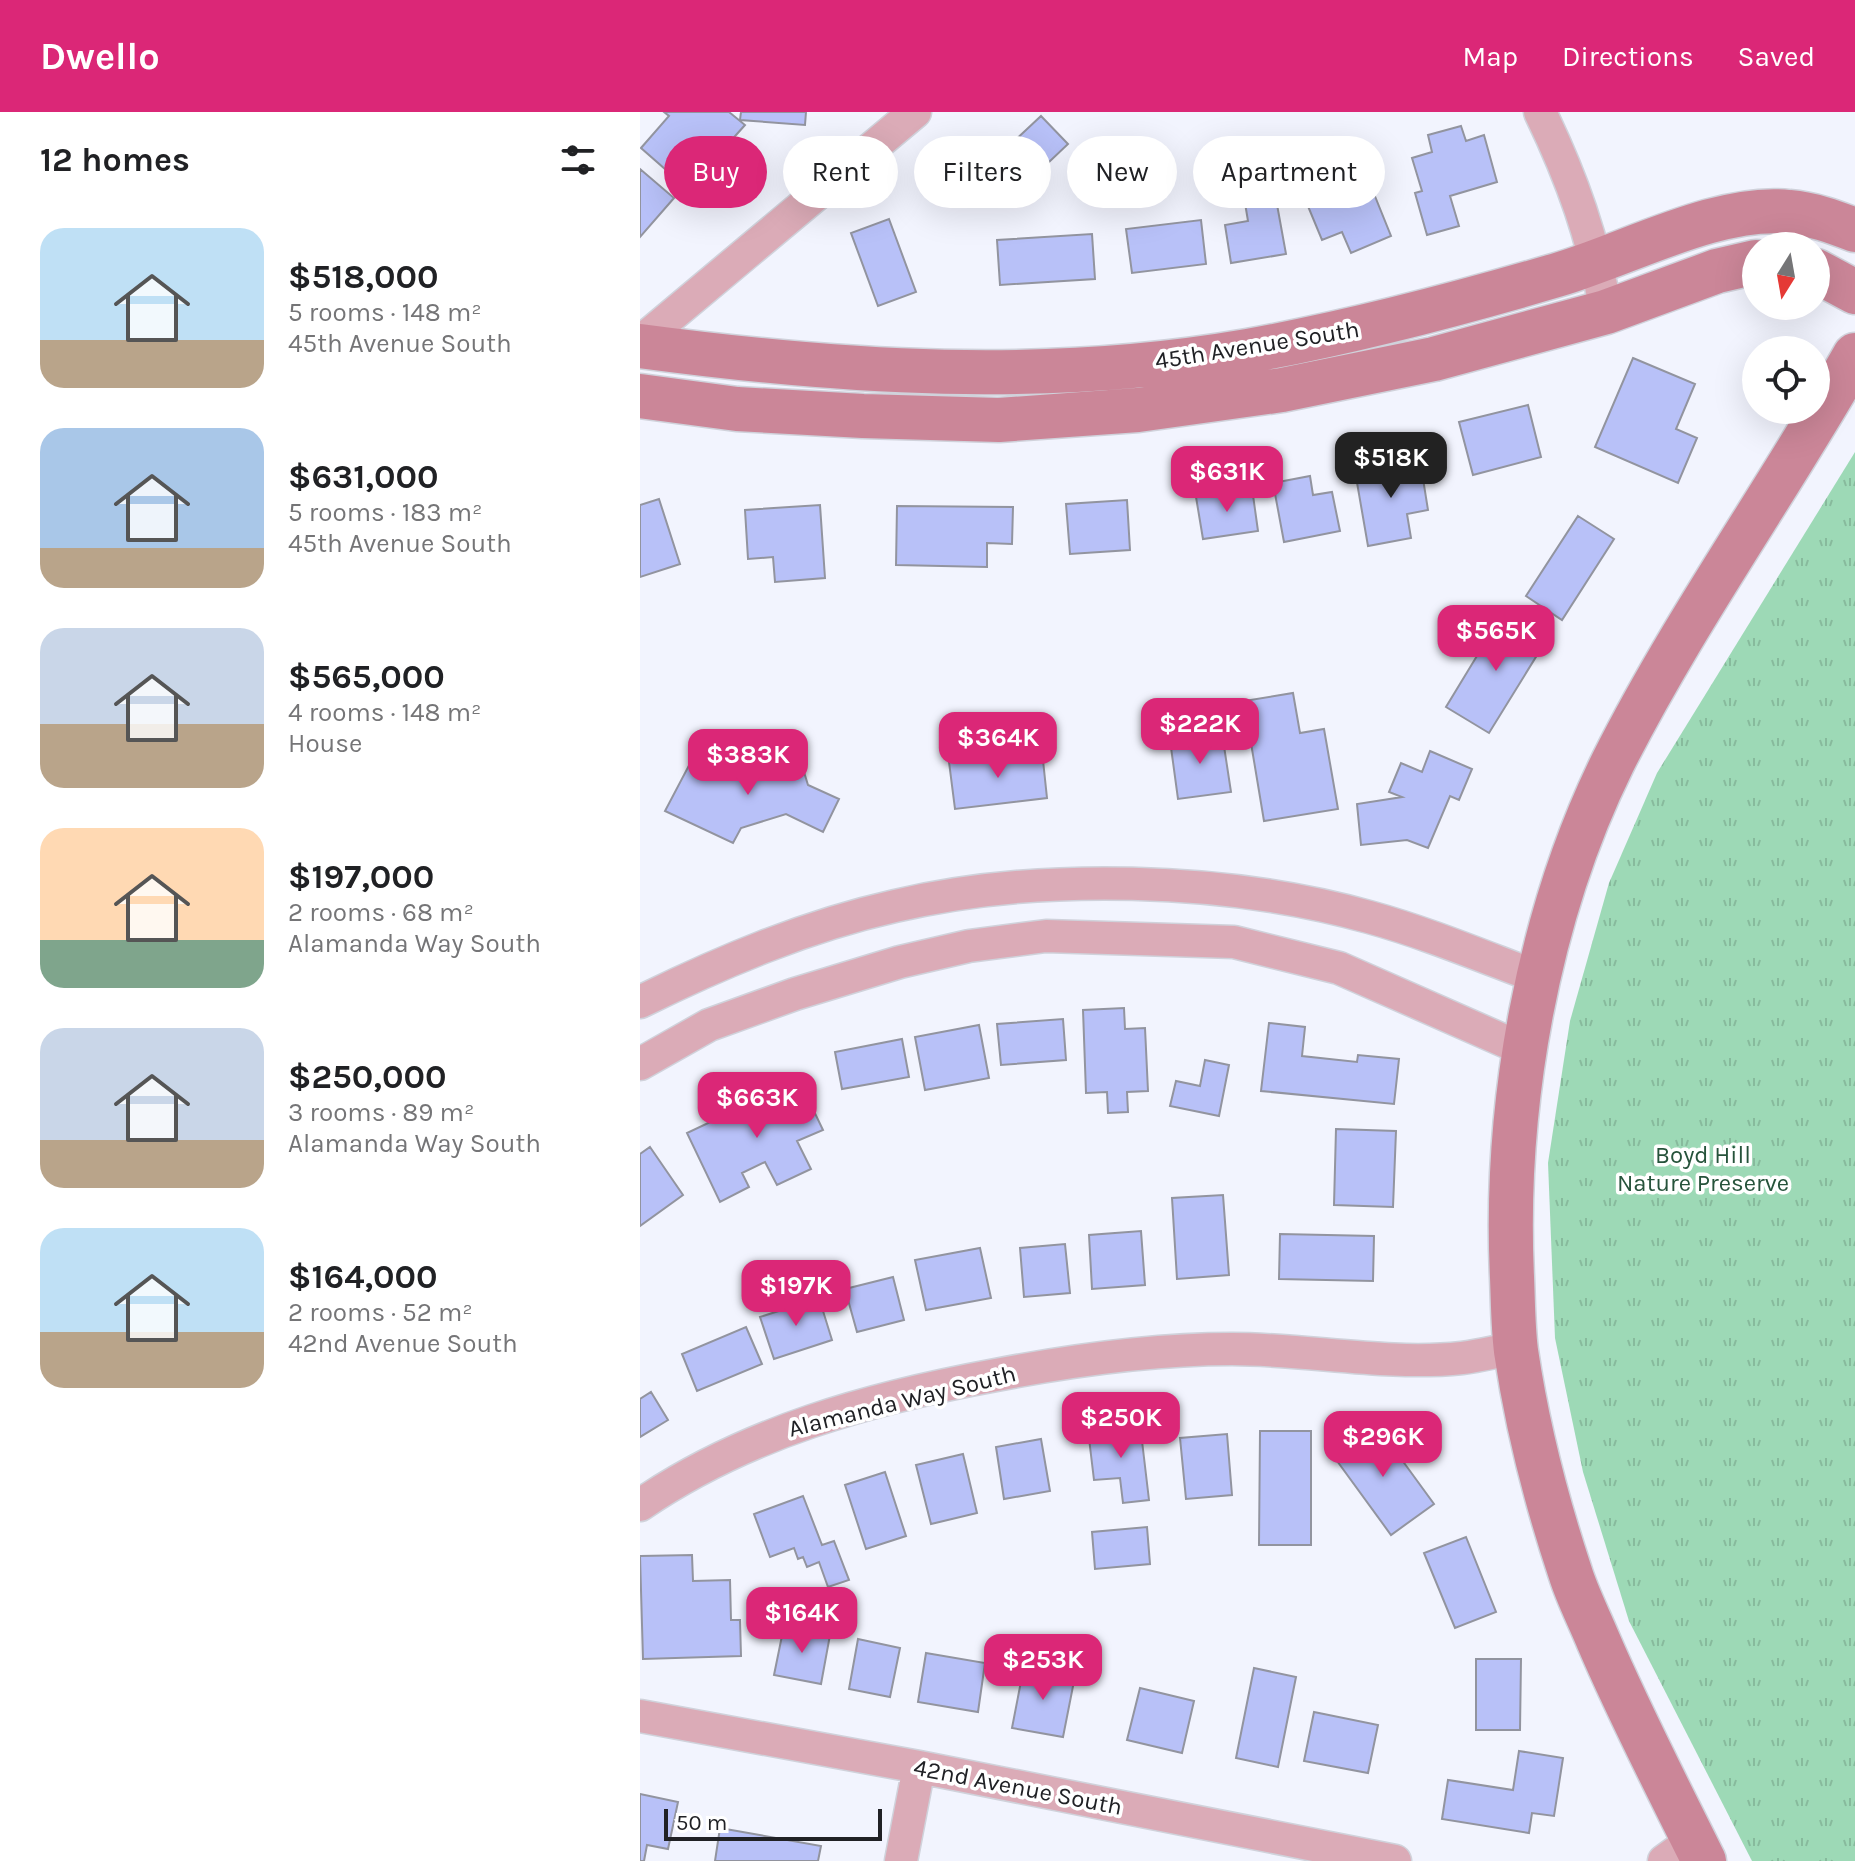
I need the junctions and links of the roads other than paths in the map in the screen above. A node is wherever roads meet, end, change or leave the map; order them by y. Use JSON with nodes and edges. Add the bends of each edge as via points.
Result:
{"nodes":[{"id":1,"x":1540,"y":112,"type":"edge"},
{"id":2,"x":908,"y":116,"type":"edge"},
{"id":3,"x":1855,"y":230,"type":"edge"},
{"id":4,"x":1598,"y":263,"type":"junction"},
{"id":5,"x":1742,"y":265,"type":"edge"},
{"id":6,"x":1830,"y":279,"type":"edge"},
{"id":7,"x":1855,"y":292,"type":"edge"},
{"id":8,"x":1606,"y":312,"type":"junction"},
{"id":9,"x":640,"y":344,"type":"edge"},
{"id":10,"x":1855,"y":355,"type":"edge"},
{"id":11,"x":640,"y":396,"type":"edge"},
{"id":12,"x":1540,"y":978,"type":"junction"},
{"id":13,"x":640,"y":1002,"type":"edge"},
{"id":14,"x":1525,"y":1050,"type":"junction"},
{"id":15,"x":640,"y":1064,"type":"edge"},
{"id":16,"x":1516,"y":1348,"type":"junction"},
{"id":17,"x":640,"y":1505,"type":"edge"},
{"id":18,"x":640,"y":1716,"type":"edge"},
{"id":19,"x":919,"y":1767,"type":"junction"},
{"id":20,"x":1687,"y":1854,"type":"edge"},
{"id":21,"x":1348,"y":1857,"type":"edge"},
{"id":22,"x":901,"y":1861,"type":"edge"},
{"id":23,"x":1395,"y":1861,"type":"edge"}],
"edges":[{"from":1,"to":4,"type":"street","via":[[1580,203]]},
{"from":2,"to":9,"type":"street"},
{"from":3,"to":4,"type":"street","name":"45th Avenue South","via":[[1788,211],[1746,213],[1685,229]]},
{"from":4,"to":8,"type":"street"},
{"from":4,"to":9,"type":"street","name":"45th Avenue South","via":[[1384,324],[1245,351],[1116,366],[990,373],[879,371],[751,361]]},
{"from":5,"to":8,"type":"street","name":"45th Avenue South"},
{"from":6,"to":7,"type":"street"},
{"from":8,"to":11,"type":"street","name":"45th Avenue South","via":[[1419,362],[1282,390],[1138,410],[999,420],[737,409]]},
{"from":10,"to":12,"type":"street","via":[[1670,654],[1612,766],[1573,858],[1547,937]]},
{"from":12,"to":13,"type":"street","via":[[1370,917],[1288,898],[1208,888],[1046,886],[895,906],[794,935]]},
{"from":12,"to":14,"type":"street"},
{"from":14,"to":15,"type":"street","via":[[1339,968],[1234,942],[1046,936],[969,946],[795,994],[709,1025]]},
{"from":14,"to":16,"type":"street","via":[[1510,1215]]},
{"from":16,"to":17,"type":"street","name":"Alamanda Way South","via":[[1461,1358],[1233,1349],[1063,1362],[954,1383],[800,1423],[742,1447]]},
{"from":16,"to":20,"type":"street","via":[[1539,1469],[1571,1576]]},
{"from":18,"to":19,"type":"street","name":"42nd Avenue South"},
{"from":19,"to":21,"type":"street","name":"42nd Avenue South"},
{"from":19,"to":22,"type":"street"},
{"from":21,"to":23,"type":"street","name":"42nd Avenue South"}]}
